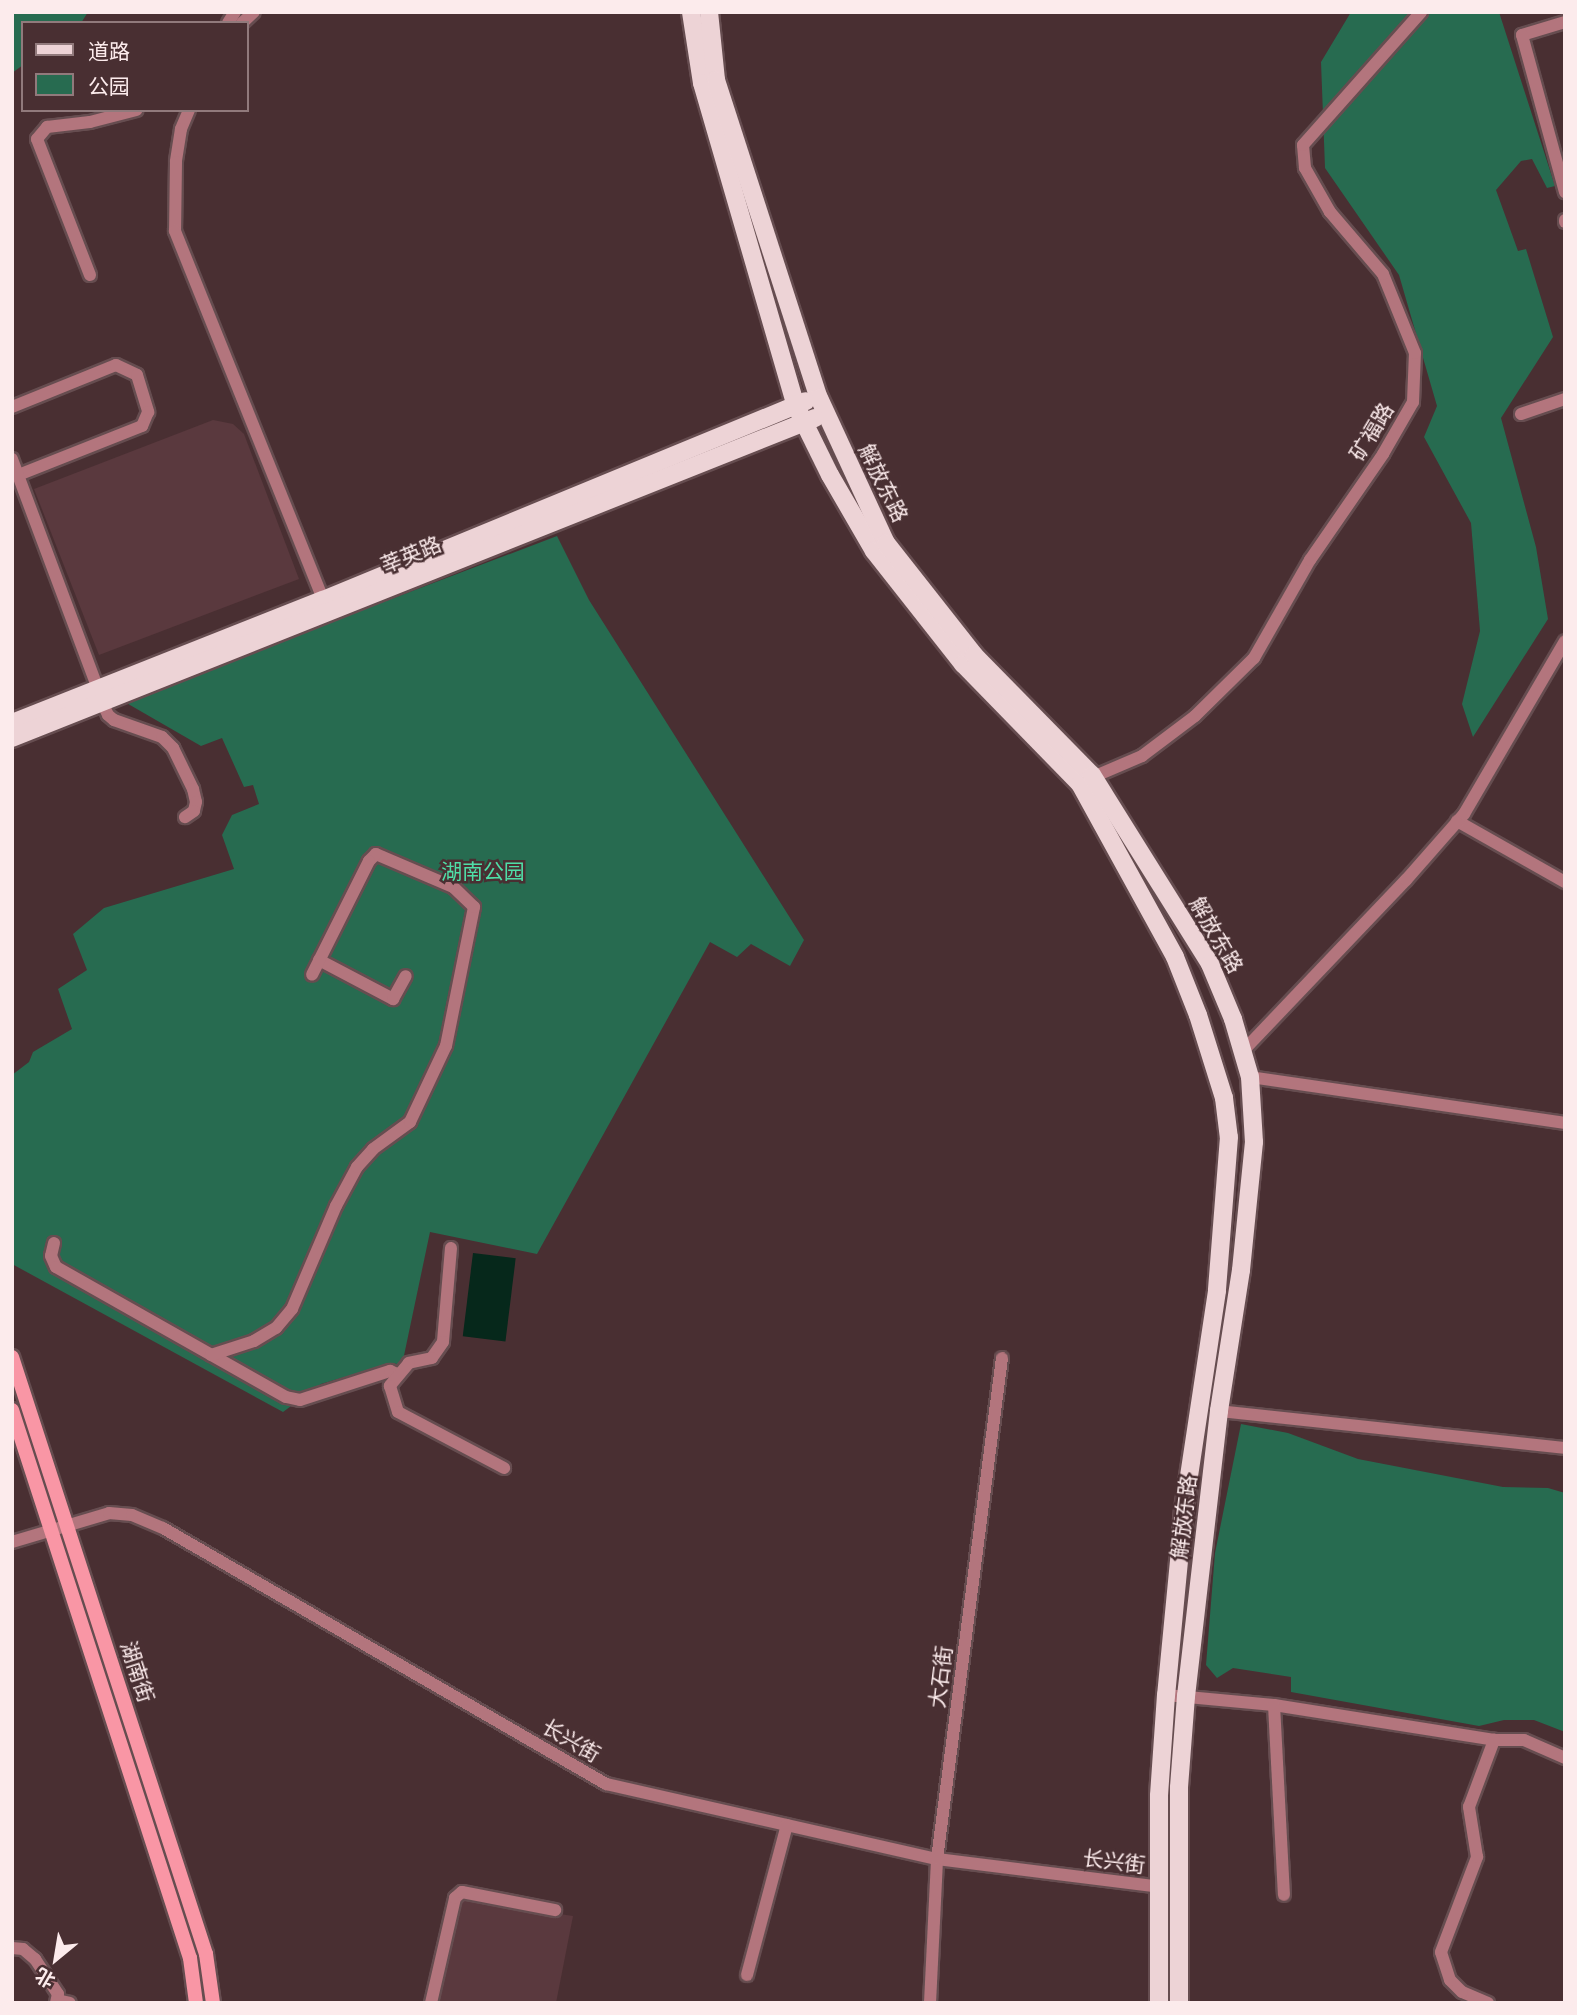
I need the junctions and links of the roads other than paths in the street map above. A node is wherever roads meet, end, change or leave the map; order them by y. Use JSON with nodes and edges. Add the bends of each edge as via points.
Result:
{"nodes":[{"id":1,"x":691,"y":12,"type":"edge"},
{"id":2,"x":709,"y":12,"type":"edge"},
{"id":3,"x":1421,"y":12,"type":"edge"},
{"id":4,"x":1565,"y":22,"type":"edge"},
{"id":5,"x":128,"y":112,"type":"edge"},
{"id":6,"x":187,"y":112,"type":"edge"},
{"id":7,"x":1565,"y":192,"type":"edge"},
{"id":8,"x":90,"y":275,"type":"dead end"},
{"id":9,"x":819,"y":398,"type":"junction"},
{"id":10,"x":1565,"y":399,"type":"edge"},
{"id":11,"x":795,"y":404,"type":"junction"},
{"id":12,"x":12,"y":407,"type":"edge"},
{"id":13,"x":1521,"y":414,"type":"dead end"},
{"id":14,"x":826,"y":415,"type":"junction"},
{"id":15,"x":804,"y":421,"type":"junction"},
{"id":16,"x":12,"y":459,"type":"edge"},
{"id":17,"x":18,"y":475,"type":"junction"},
{"id":18,"x":323,"y":600,"type":"junction"},
{"id":19,"x":1565,"y":640,"type":"edge"},
{"id":20,"x":100,"y":696,"type":"junction"},
{"id":21,"x":12,"y":723,"type":"edge"},
{"id":22,"x":12,"y":738,"type":"edge"},
{"id":23,"x":1086,"y":780,"type":"junction"},
{"id":24,"x":185,"y":817,"type":"dead end"},
{"id":25,"x":1457,"y":821,"type":"junction"},
{"id":26,"x":1565,"y":882,"type":"edge"},
{"id":27,"x":319,"y":960,"type":"junction"},
{"id":28,"x":312,"y":975,"type":"dead end"},
{"id":29,"x":406,"y":976,"type":"dead end"},
{"id":30,"x":1242,"y":1051,"type":"junction"},
{"id":31,"x":1250,"y":1077,"type":"junction"},
{"id":32,"x":1565,"y":1124,"type":"edge"},
{"id":33,"x":54,"y":1243,"type":"dead end"},
{"id":34,"x":451,"y":1248,"type":"dead end"},
{"id":35,"x":211,"y":1355,"type":"junction"},
{"id":36,"x":12,"y":1357,"type":"edge"},
{"id":37,"x":1002,"y":1358,"type":"dead end"},
{"id":38,"x":397,"y":1374,"type":"junction"},
{"id":39,"x":12,"y":1410,"type":"edge"},
{"id":40,"x":1219,"y":1411,"type":"junction"},
{"id":41,"x":1565,"y":1448,"type":"edge"},
{"id":42,"x":504,"y":1468,"type":"dead end"},
{"id":43,"x":66,"y":1525,"type":"junction"},
{"id":44,"x":51,"y":1531,"type":"junction"},
{"id":45,"x":12,"y":1542,"type":"edge"},
{"id":46,"x":1166,"y":1695,"type":"junction"},
{"id":47,"x":1186,"y":1696,"type":"junction"},
{"id":48,"x":1274,"y":1705,"type":"junction"},
{"id":49,"x":1494,"y":1740,"type":"junction"},
{"id":50,"x":1565,"y":1758,"type":"edge"},
{"id":51,"x":787,"y":1825,"type":"junction"},
{"id":52,"x":937,"y":1859,"type":"junction"},
{"id":53,"x":1161,"y":1887,"type":"junction"},
{"id":54,"x":1284,"y":1895,"type":"dead end"},
{"id":55,"x":555,"y":1910,"type":"dead end"},
{"id":56,"x":12,"y":1948,"type":"edge"},
{"id":57,"x":747,"y":1975,"type":"dead end"},
{"id":58,"x":56,"y":2002,"type":"edge"},
{"id":59,"x":71,"y":2003,"type":"edge"},
{"id":60,"x":196,"y":2003,"type":"edge"},
{"id":61,"x":213,"y":2003,"type":"edge"},
{"id":62,"x":430,"y":2003,"type":"edge"},
{"id":63,"x":930,"y":2003,"type":"edge"},
{"id":64,"x":1159,"y":2003,"type":"edge"},
{"id":65,"x":1179,"y":2003,"type":"edge"},
{"id":66,"x":1488,"y":2003,"type":"edge"}],
"edges":[{"from":1,"to":11,"type":"main road","name":"解放东路","via":[[702,83]]},
{"from":2,"to":9,"type":"main road","name":"解放东路","via":[[716,80]]},
{"from":3,"to":23,"type":"street","name":"矿福路","via":[[1303,145],[1305,167],[1330,212],[1383,274],[1415,353],[1413,402],[1310,560],[1254,658],[1195,716],[1142,755]]},
{"from":4,"to":7,"type":"street","via":[[1522,35]]},
{"from":5,"to":8,"type":"street","via":[[47,127],[37,139]]},
{"from":6,"to":18,"type":"street","via":[[176,162],[175,231]]},
{"from":9,"to":11,"type":"main road","name":"莘英路"},
{"from":9,"to":14,"type":"main road","name":"解放东路"},
{"from":10,"to":13,"type":"street"},
{"from":11,"to":15,"type":"main road","name":"解放东路"},
{"from":11,"to":18,"type":"main road","name":"莘英路"},
{"from":12,"to":17,"type":"street","via":[[116,365],[137,375],[148,412],[142,426]]},
{"from":14,"to":15,"type":"main road","name":"莘英路"},
{"from":14,"to":23,"type":"main road","name":"解放东路","via":[[886,543],[974,655]]},
{"from":15,"to":20,"type":"main road","name":"莘英路"},
{"from":15,"to":23,"type":"main road","name":"解放东路","via":[[874,551],[962,664]]},
{"from":16,"to":17,"type":"street"},
{"from":17,"to":20,"type":"street"},
{"from":18,"to":20,"type":"main road","name":"莘英路"},
{"from":19,"to":25,"type":"street"},
{"from":20,"to":21,"type":"main road","name":"莘英路"},
{"from":20,"to":22,"type":"main road","name":"莘英路"},
{"from":20,"to":24,"type":"street","via":[[114,720],[162,737],[173,748],[193,789],[194,811]]},
{"from":23,"to":30,"type":"main road","name":"解放东路","via":[[1210,964]]},
{"from":23,"to":46,"type":"main road","name":"解放东路","via":[[1175,957],[1218,1075],[1229,1137],[1217,1291],[1184,1509]]},
{"from":25,"to":26,"type":"street"},
{"from":25,"to":30,"type":"street"},
{"from":27,"to":28,"type":"street"},
{"from":27,"to":29,"type":"street","via":[[393,999]]},
{"from":27,"to":35,"type":"street","via":[[376,854],[453,887],[474,907],[446,1046],[410,1122],[357,1167],[284,1319],[254,1341]]},
{"from":30,"to":31,"type":"main road","name":"解放东路"},
{"from":31,"to":32,"type":"street"},
{"from":31,"to":40,"type":"main road","name":"解放东路","via":[[1254,1142],[1241,1270]]},
{"from":33,"to":35,"type":"street","via":[[51,1256],[56,1267]]},
{"from":34,"to":38,"type":"street","via":[[443,1342],[432,1358],[409,1363]]},
{"from":35,"to":38,"type":"street","via":[[286,1397],[300,1400],[390,1371]]},
{"from":36,"to":43,"type":"main road","name":"湖南街"},
{"from":37,"to":52,"type":"street","name":"大石街"},
{"from":38,"to":42,"type":"street","via":[[390,1386],[398,1412]]},
{"from":39,"to":44,"type":"main road","name":"湖南街"},
{"from":40,"to":41,"type":"street"},
{"from":40,"to":47,"type":"main road","name":"解放东路"},
{"from":43,"to":44,"type":"street","name":"长兴街"},
{"from":43,"to":51,"type":"street","name":"长兴街","via":[[109,1513],[132,1515],[163,1528],[606,1784]]},
{"from":43,"to":61,"type":"main road","name":"湖南街","via":[[206,1954]]},
{"from":44,"to":45,"type":"street","name":"长兴街"},
{"from":44,"to":60,"type":"main road","name":"湖南街","via":[[190,1958]]},
{"from":46,"to":47,"type":"street"},
{"from":46,"to":53,"type":"main road","name":"解放东路","via":[[1159,1796]]},
{"from":47,"to":48,"type":"street"},
{"from":47,"to":65,"type":"main road","name":"解放东路","via":[[1179,1788]]},
{"from":48,"to":49,"type":"street"},
{"from":48,"to":54,"type":"street"},
{"from":49,"to":50,"type":"street","via":[[1524,1740]]},
{"from":49,"to":66,"type":"street","via":[[1469,1807],[1477,1857],[1441,1952],[1450,1980],[1462,1992]]},
{"from":51,"to":52,"type":"street","name":"长兴街"},
{"from":51,"to":57,"type":"street"},
{"from":52,"to":53,"type":"street","name":"长兴街"},
{"from":52,"to":63,"type":"street","name":"大石街"},
{"from":53,"to":64,"type":"main road","name":"解放东路"},
{"from":55,"to":62,"type":"street","via":[[462,1892],[455,1898]]},
{"from":56,"to":58,"type":"street","via":[[23,1949],[36,1959],[58,1994]]},
{"from":58,"to":59,"type":"street"}]}
